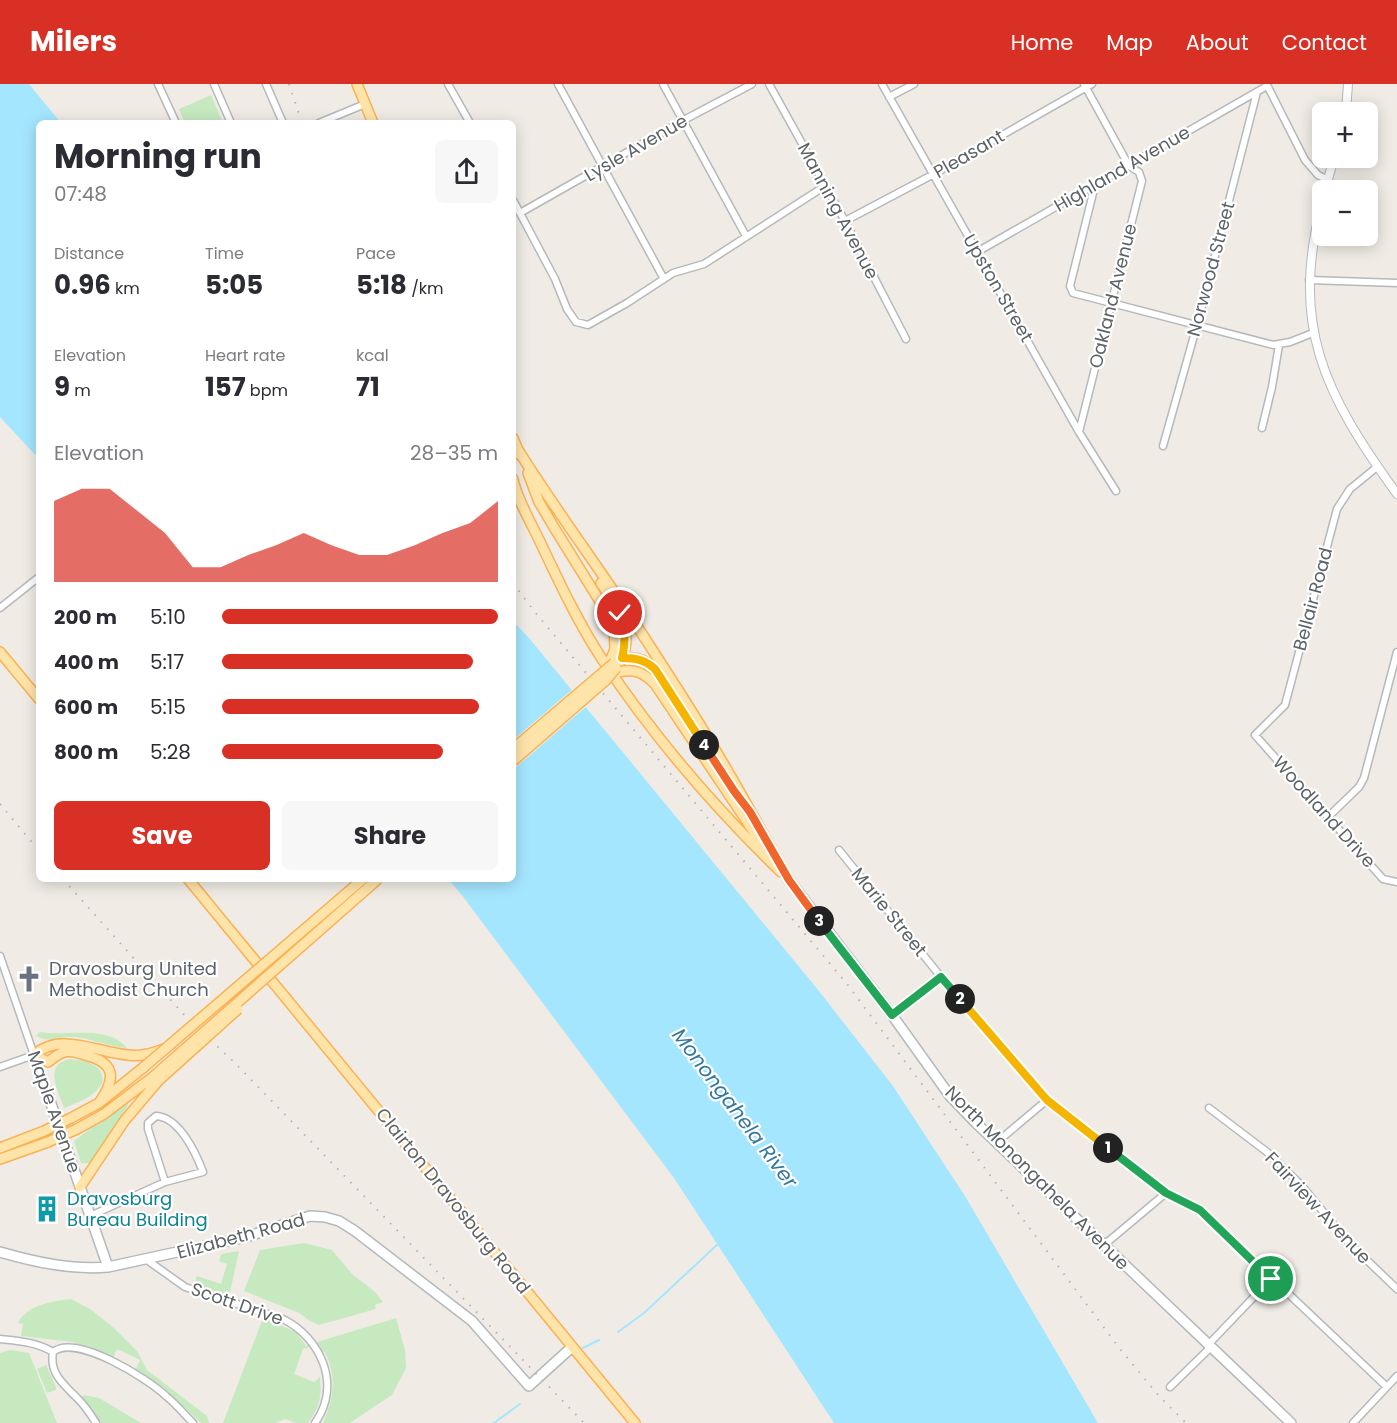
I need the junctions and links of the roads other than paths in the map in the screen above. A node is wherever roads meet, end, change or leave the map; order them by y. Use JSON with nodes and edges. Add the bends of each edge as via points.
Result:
{"nodes":[{"id":1,"x":158,"y":84,"type":"edge"},
{"id":2,"x":214,"y":84,"type":"edge"},
{"id":3,"x":266,"y":84,"type":"edge"},
{"id":4,"x":357,"y":84,"type":"edge"},
{"id":5,"x":448,"y":84,"type":"edge"},
{"id":6,"x":558,"y":84,"type":"edge"},
{"id":7,"x":663,"y":84,"type":"edge"},
{"id":8,"x":752,"y":84,"type":"edge"},
{"id":9,"x":769,"y":84,"type":"edge"},
{"id":10,"x":882,"y":84,"type":"edge"},
{"id":11,"x":914,"y":84,"type":"edge"},
{"id":12,"x":1348,"y":84,"type":"edge"},
{"id":13,"x":1087,"y":85,"type":"edge"},
{"id":14,"x":1267,"y":85,"type":"edge"},
{"id":15,"x":1257,"y":92,"type":"junction"},
{"id":16,"x":890,"y":98,"type":"junction"},
{"id":17,"x":1347,"y":102,"type":"edge"},
{"id":18,"x":365,"y":104,"type":"junction"},
{"id":19,"x":175,"y":120,"type":"edge"},
{"id":20,"x":230,"y":120,"type":"edge"},
{"id":21,"x":282,"y":120,"type":"edge"},
{"id":22,"x":326,"y":120,"type":"edge"},
{"id":23,"x":372,"y":120,"type":"edge"},
{"id":24,"x":468,"y":120,"type":"edge"},
{"id":25,"x":682,"y":121,"type":"junction"},
{"id":26,"x":1129,"y":166,"type":"junction"},
{"id":27,"x":604,"y":167,"type":"junction"},
{"id":28,"x":1331,"y":168,"type":"edge"},
{"id":29,"x":932,"y":175,"type":"junction"},
{"id":30,"x":1328,"y":180,"type":"joint"},
{"id":31,"x":1095,"y":185,"type":"junction"},
{"id":32,"x":825,"y":186,"type":"junction"},
{"id":33,"x":516,"y":206,"type":"edge"},
{"id":34,"x":520,"y":213,"type":"junction"},
{"id":35,"x":845,"y":221,"type":"junction"},
{"id":36,"x":746,"y":236,"type":"junction"},
{"id":37,"x":1312,"y":246,"type":"edge"},
{"id":38,"x":977,"y":252,"type":"junction"},
{"id":39,"x":664,"y":279,"type":"junction"},
{"id":40,"x":1309,"y":280,"type":"junction"},
{"id":41,"x":1397,"y":283,"type":"edge"},
{"id":42,"x":1111,"y":304,"type":"junction"},
{"id":43,"x":1197,"y":325,"type":"junction"},
{"id":44,"x":1313,"y":333,"type":"junction"},
{"id":45,"x":906,"y":339,"type":"dead end"},
{"id":46,"x":1279,"y":345,"type":"junction"},
{"id":47,"x":1262,"y":428,"type":"dead end"},
{"id":48,"x":1079,"y":432,"type":"junction"},
{"id":49,"x":516,"y":445,"type":"edge"},
{"id":50,"x":1163,"y":446,"type":"dead end"},
{"id":51,"x":518,"y":450,"type":"junction"},
{"id":52,"x":1377,"y":467,"type":"junction"},
{"id":53,"x":516,"y":486,"type":"edge"},
{"id":54,"x":1116,"y":491,"type":"dead end"},
{"id":55,"x":1397,"y":494,"type":"edge"},
{"id":56,"x":548,"y":497,"type":"junction"},
{"id":57,"x":36,"y":579,"type":"edge"},
{"id":58,"x":0,"y":608,"type":"edge"},
{"id":59,"x":0,"y":652,"type":"edge"},
{"id":60,"x":1397,"y":652,"type":"edge"},
{"id":61,"x":622,"y":658,"type":"junction"},
{"id":62,"x":615,"y":666,"type":"junction"},
{"id":63,"x":603,"y":677,"type":"junction"},
{"id":64,"x":36,"y":695,"type":"edge"},
{"id":65,"x":1255,"y":735,"type":"joint"},
{"id":66,"x":516,"y":747,"type":"edge"},
{"id":67,"x":516,"y":758,"type":"edge"},
{"id":68,"x":750,"y":812,"type":"junction"},
{"id":69,"x":1328,"y":818,"type":"junction"},
{"id":70,"x":839,"y":850,"type":"dead end"},
{"id":71,"x":789,"y":880,"type":"junction"},
{"id":72,"x":191,"y":882,"type":"edge"},
{"id":73,"x":360,"y":882,"type":"edge"},
{"id":74,"x":375,"y":882,"type":"edge"},
{"id":75,"x":1397,"y":882,"type":"edge"},
{"id":76,"x":0,"y":956,"type":"edge"},
{"id":77,"x":272,"y":976,"type":"junction"},
{"id":78,"x":941,"y":977,"type":"junction"},
{"id":79,"x":892,"y":1015,"type":"junction"},
{"id":80,"x":168,"y":1047,"type":"junction"},
{"id":81,"x":34,"y":1055,"type":"junction"},
{"id":82,"x":0,"y":1067,"type":"edge"},
{"id":83,"x":156,"y":1079,"type":"junction"},
{"id":84,"x":1047,"y":1100,"type":"junction"},
{"id":85,"x":99,"y":1103,"type":"junction"},
{"id":86,"x":1209,"y":1108,"type":"dead end"},
{"id":87,"x":996,"y":1143,"type":"junction"},
{"id":88,"x":0,"y":1148,"type":"edge"},
{"id":89,"x":0,"y":1159,"type":"edge"},
{"id":90,"x":165,"y":1182,"type":"junction"},
{"id":91,"x":80,"y":1187,"type":"junction"},
{"id":92,"x":1166,"y":1193,"type":"junction"},
{"id":93,"x":90,"y":1216,"type":"junction"},
{"id":94,"x":1104,"y":1245,"type":"junction"},
{"id":95,"x":0,"y":1252,"type":"edge"},
{"id":96,"x":147,"y":1260,"type":"junction"},
{"id":97,"x":108,"y":1267,"type":"junction"},
{"id":98,"x":1271,"y":1279,"type":"junction"},
{"id":99,"x":1397,"y":1289,"type":"edge"},
{"id":100,"x":0,"y":1339,"type":"edge"},
{"id":101,"x":1209,"y":1346,"type":"junction"},
{"id":102,"x":572,"y":1347,"type":"junction"},
{"id":103,"x":53,"y":1352,"type":"junction"},
{"id":104,"x":1397,"y":1376,"type":"edge"},
{"id":105,"x":1388,"y":1385,"type":"junction"},
{"id":106,"x":1170,"y":1388,"type":"dead end"},
{"id":107,"x":1397,"y":1388,"type":"edge"},
{"id":108,"x":96,"y":1423,"type":"edge"},
{"id":109,"x":193,"y":1423,"type":"edge"},
{"id":110,"x":315,"y":1423,"type":"edge"},
{"id":111,"x":635,"y":1423,"type":"edge"},
{"id":112,"x":1291,"y":1423,"type":"edge"},
{"id":113,"x":1353,"y":1423,"type":"edge"}],
"edges":[{"from":1,"to":19,"type":"street"},
{"from":2,"to":20,"type":"street"},
{"from":3,"to":21,"type":"street"},
{"from":4,"to":18,"type":"main road"},
{"from":5,"to":24,"type":"street"},
{"from":6,"to":27,"type":"street"},
{"from":7,"to":25,"type":"street"},
{"from":8,"to":25,"type":"street","name":"Lysle Avenue"},
{"from":9,"to":32,"type":"street","name":"Manning Avenue"},
{"from":10,"to":16,"type":"street","name":"Upston Street"},
{"from":11,"to":16,"type":"street"},
{"from":12,"to":17,"type":"street"},
{"from":13,"to":26,"type":"street"},
{"from":13,"to":29,"type":"street","name":"Pleasant"},
{"from":14,"to":15,"type":"street","name":"Highland Avenue"},
{"from":14,"to":30,"type":"street","via":[[1305,160]]},
{"from":15,"to":26,"type":"street","name":"Highland Avenue"},
{"from":15,"to":43,"type":"street","name":"Norwood Street"},
{"from":16,"to":29,"type":"street","name":"Upston Street"},
{"from":18,"to":22,"type":"street"},
{"from":18,"to":23,"type":"main road"},
{"from":25,"to":27,"type":"street","name":"Lysle Avenue"},
{"from":25,"to":36,"type":"street"},
{"from":26,"to":31,"type":"street","name":"Highland Avenue"},
{"from":26,"to":42,"type":"street","name":"Oakland Avenue","via":[[1139,172],[1142,181]]},
{"from":27,"to":34,"type":"street","name":"Lysle Avenue"},
{"from":27,"to":39,"type":"street"},
{"from":28,"to":30,"type":"street"},
{"from":29,"to":35,"type":"street","name":"Pleasant"},
{"from":29,"to":38,"type":"street","name":"Upston Street"},
{"from":31,"to":38,"type":"street","name":"Highland Avenue"},
{"from":31,"to":42,"type":"street","via":[[1071,290]]},
{"from":32,"to":35,"type":"street","name":"Manning Avenue"},
{"from":32,"to":36,"type":"street"},
{"from":33,"to":34,"type":"street"},
{"from":34,"to":39,"type":"street","via":[[576,322],[583,325],[595,321]]},
{"from":35,"to":45,"type":"street","name":"Manning Avenue"},
{"from":36,"to":39,"type":"street","via":[[704,264]]},
{"from":37,"to":40,"type":"street"},
{"from":38,"to":48,"type":"street","name":"Upston Street"},
{"from":40,"to":41,"type":"street"},
{"from":40,"to":44,"type":"street"},
{"from":42,"to":43,"type":"street"},
{"from":42,"to":48,"type":"street","name":"Oakland Avenue"},
{"from":43,"to":46,"type":"street"},
{"from":43,"to":50,"type":"street","name":"Norwood Street"},
{"from":44,"to":46,"type":"street"},
{"from":44,"to":52,"type":"street","via":[[1336,399]]},
{"from":46,"to":47,"type":"street"},
{"from":48,"to":54,"type":"street","name":"Upston Street"},
{"from":49,"to":51,"type":"main road"},
{"from":51,"to":56,"type":"main road"},
{"from":51,"to":62,"type":"main road","via":[[539,502],[614,624]]},
{"from":52,"to":55,"type":"street"},
{"from":52,"to":65,"type":"street","name":"Bellair Road","via":[[1350,489],[1337,509],[1285,705]]},
{"from":53,"to":71,"type":"main road","via":[[552,566],[601,657],[638,710],[725,815]]},
{"from":56,"to":61,"type":"main road","via":[[620,613],[626,644]]},
{"from":56,"to":68,"type":"main road","via":[[657,658]]},
{"from":57,"to":58,"type":"street"},
{"from":59,"to":64,"type":"main road"},
{"from":60,"to":69,"type":"street","via":[[1364,778]]},
{"from":61,"to":62,"type":"main road"},
{"from":61,"to":68,"type":"main road","via":[[647,662],[655,669]]},
{"from":62,"to":63,"type":"main road","bridge":true},
{"from":62,"to":63,"type":"main road","bridge":true},
{"from":62,"to":71,"type":"main road","via":[[638,671],[655,684]]},
{"from":63,"to":66,"type":"main road","bridge":true},
{"from":63,"to":67,"type":"main road","bridge":true},
{"from":65,"to":69,"type":"street","name":"Woodland Drive"},
{"from":68,"to":71,"type":"main road"},
{"from":69,"to":75,"type":"street","name":"Woodland Drive","via":[[1383,879]]},
{"from":70,"to":78,"type":"street","name":"Marie Street"},
{"from":71,"to":79,"type":"main road","name":"North Monongahela Avenue"},
{"from":72,"to":77,"type":"main road","name":"Clairton Dravosburg Road"},
{"from":73,"to":80,"type":"main road","bridge":true},
{"from":74,"to":77,"type":"main road","bridge":true},
{"from":76,"to":81,"type":"street","name":"Maple Avenue"},
{"from":77,"to":83,"type":"main road","bridge":true,"via":[[227,1020]]},
{"from":77,"to":102,"type":"main road","name":"Clairton Dravosburg Road"},
{"from":78,"to":79,"type":"street"},
{"from":78,"to":84,"type":"street","name":"Marie Street"},
{"from":79,"to":87,"type":"main road","name":"North Monongahela Avenue","via":[[950,1096]]},
{"from":80,"to":81,"type":"main road","bridge":true,"via":[[149,1055],[131,1056],[69,1043],[41,1049]]},
{"from":80,"to":85,"type":"main road","bridge":true},
{"from":81,"to":82,"type":"street"},
{"from":81,"to":85,"type":"main road","via":[[48,1062],[65,1052],[74,1052],[106,1064],[111,1080]]},
{"from":81,"to":91,"type":"main road","name":"Maple Avenue"},
{"from":83,"to":89,"type":"main road","bridge":true,"via":[[77,1129]]},
{"from":83,"to":91,"type":"main road"},
{"from":84,"to":87,"type":"street"},
{"from":84,"to":92,"type":"street","name":"Marie Street"},
{"from":85,"to":88,"type":"main road","bridge":true},
{"from":86,"to":99,"type":"street","name":"Fairview Avenue","via":[[1267,1152],[1302,1186],[1348,1242]]},
{"from":87,"to":94,"type":"main road","name":"North Monongahela Avenue"},
{"from":90,"to":90,"type":"street","via":[[148,1129],[148,1123],[156,1116],[165,1117],[184,1135],[203,1172]]},
{"from":90,"to":93,"type":"street"},
{"from":91,"to":93,"type":"main road","name":"Maple Avenue"},
{"from":92,"to":94,"type":"street"},
{"from":92,"to":98,"type":"street","name":"Marie Street","via":[[1200,1210]]},
{"from":93,"to":97,"type":"main road","name":"Maple Avenue"},
{"from":94,"to":101,"type":"main road","name":"North Monongahela Avenue"},
{"from":95,"to":97,"type":"main road","name":"Elizabeth Road","via":[[68,1267]]},
{"from":96,"to":97,"type":"main road","name":"Elizabeth Road"},
{"from":96,"to":102,"type":"main road","name":"Elizabeth Road","via":[[246,1237],[310,1216],[325,1216],[356,1231],[472,1321],[529,1386]]},
{"from":96,"to":110,"type":"street","name":"Scott Drive","via":[[185,1287],[282,1319],[306,1334],[325,1363],[327,1378],[326,1400]]},
{"from":98,"to":101,"type":"street"},
{"from":98,"to":105,"type":"street","name":"Marie Street"},
{"from":100,"to":103,"type":"street","via":[[26,1341]]},
{"from":101,"to":106,"type":"street"},
{"from":101,"to":112,"type":"main road","name":"North Monongahela Avenue"},
{"from":102,"to":111,"type":"main road","name":"Clairton Dravosburg Road"},
{"from":103,"to":108,"type":"street","via":[[59,1381]]},
{"from":103,"to":109,"type":"street","via":[[76,1347],[124,1367],[166,1395]]},
{"from":104,"to":105,"type":"street"},
{"from":105,"to":107,"type":"street","name":"Marie Street"},
{"from":105,"to":113,"type":"street"}]}
